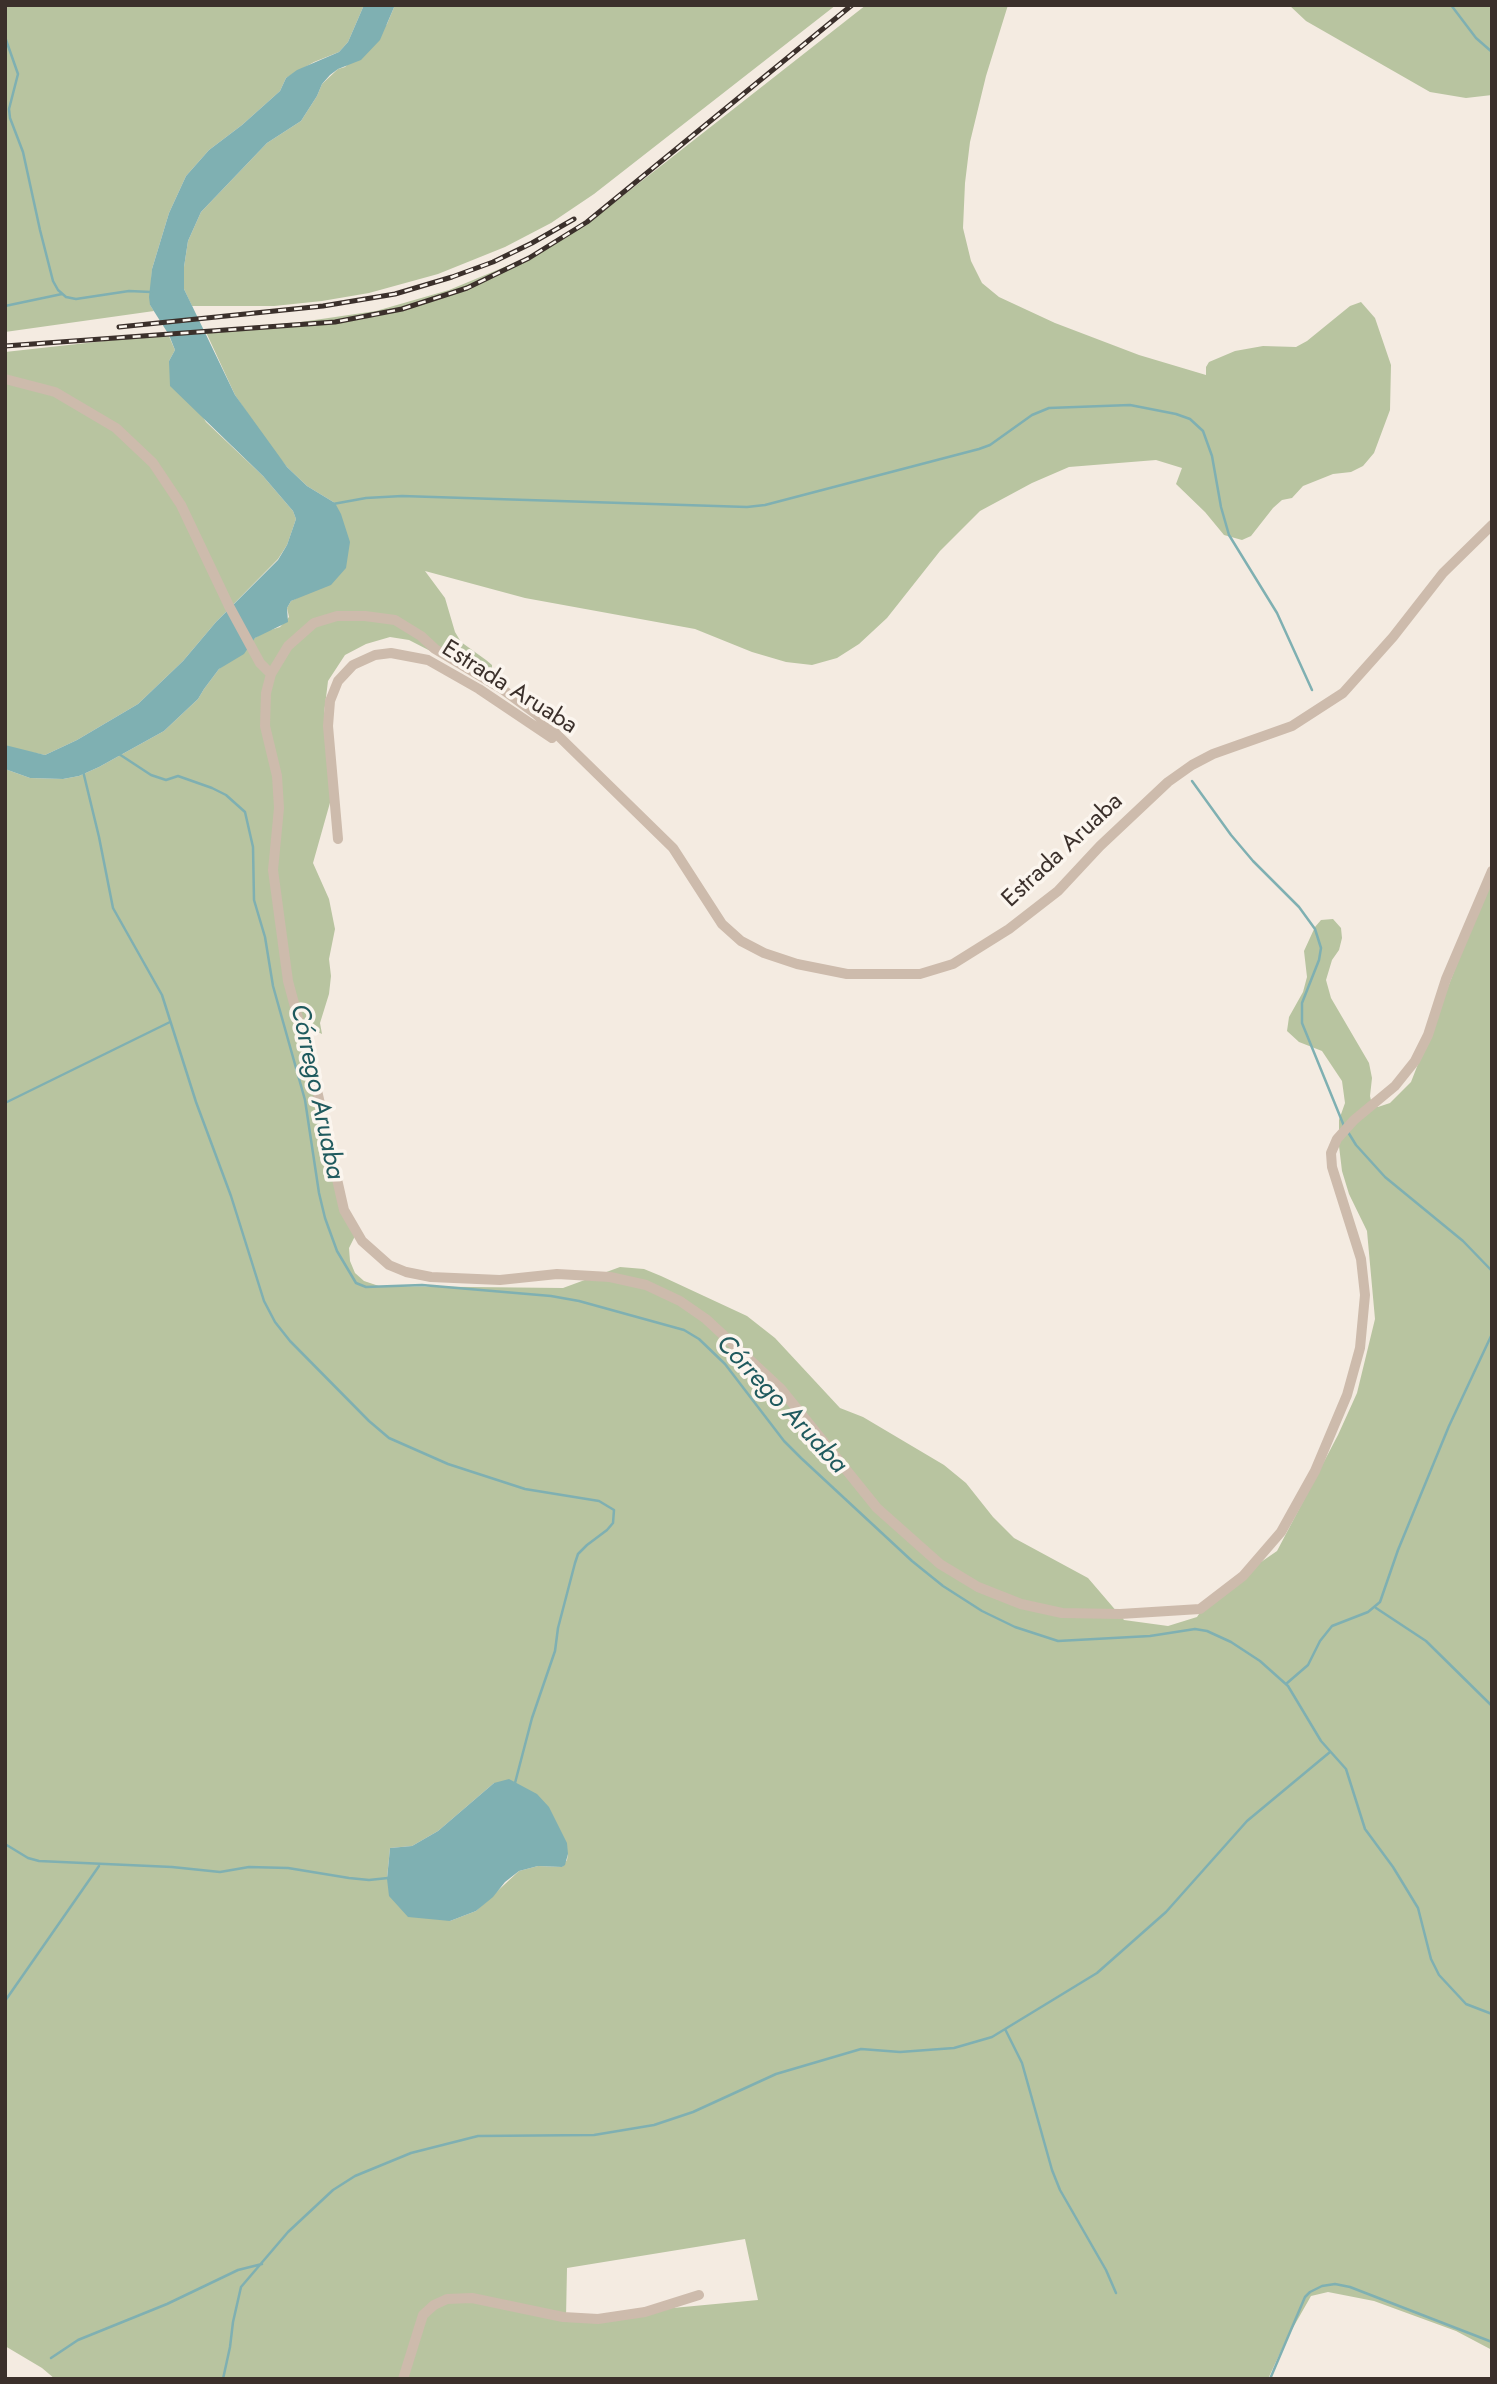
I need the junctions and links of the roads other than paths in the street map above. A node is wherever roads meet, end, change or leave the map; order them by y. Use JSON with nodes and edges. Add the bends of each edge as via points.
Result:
{"nodes":[{"id":1,"x":5,"y":379,"type":"edge"},
{"id":2,"x":1492,"y":525,"type":"edge"},
{"id":3,"x":271,"y":674,"type":"junction"},
{"id":4,"x":575,"y":753,"type":"junction"},
{"id":5,"x":338,"y":839,"type":"dead end"},
{"id":6,"x":1492,"y":871,"type":"edge"},
{"id":7,"x":699,"y":2295,"type":"dead end"},
{"id":8,"x":403,"y":2379,"type":"edge"}],
"edges":[{"from":1,"to":3,"type":"street","via":[[55,391],[116,428],[153,463],[181,505],[260,663]]},
{"from":2,"to":4,"type":"street","name":"Estrada Aruaba","via":[[1443,573],[1343,692],[1292,726],[1192,765],[1168,782],[1058,891],[1009,929],[953,964],[920,974],[834,971],[797,964],[741,941],[722,924],[673,849]]},
{"from":3,"to":4,"type":"street","name":"Estrada Aruaba","via":[[288,646],[314,623],[337,616],[395,620],[536,715]]},
{"from":3,"to":6,"type":"street","via":[[265,726],[277,776],[273,870],[288,981],[344,1210],[362,1241],[389,1265],[431,1277],[610,1277],[646,1285],[680,1301],[706,1319],[781,1389],[877,1508],[940,1564],[978,1587],[1021,1604],[1062,1613],[1200,1609],[1243,1576],[1281,1532],[1315,1471],[1347,1395],[1360,1348],[1365,1295],[1361,1259],[1331,1153],[1354,1120],[1395,1086],[1415,1061]]},
{"from":4,"to":5,"type":"street","name":"Estrada Aruaba","via":[[428,660],[375,655],[353,665],[338,681],[330,701]]},
{"from":7,"to":8,"type":"street","via":[[645,2312],[598,2319],[563,2317],[472,2298],[447,2299],[423,2315]]}]}
